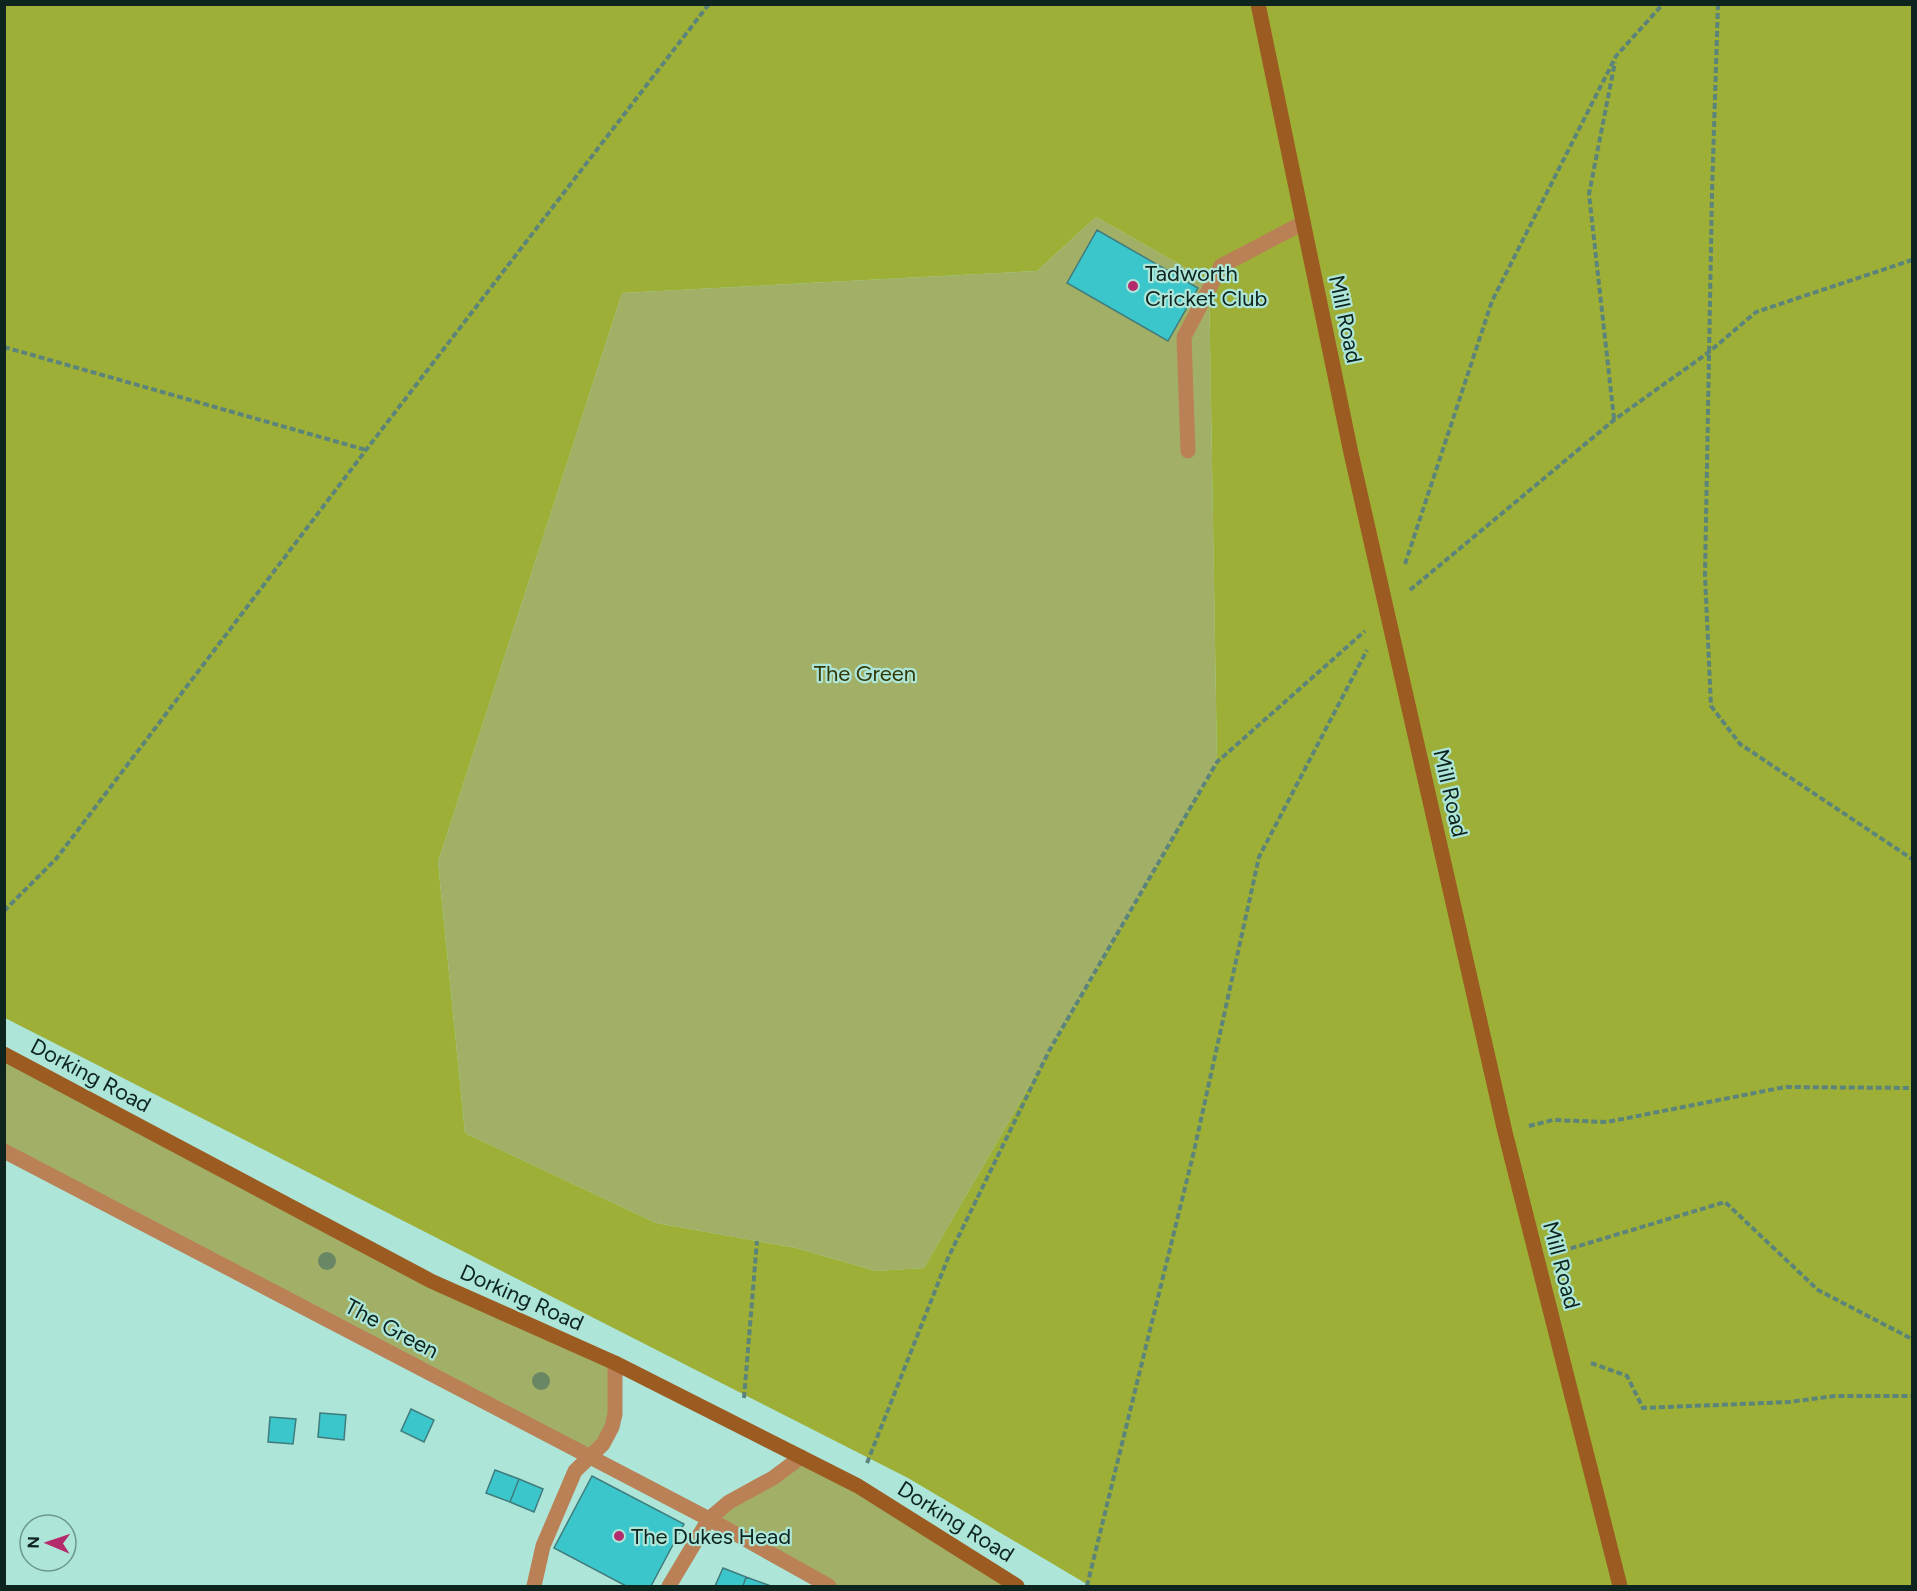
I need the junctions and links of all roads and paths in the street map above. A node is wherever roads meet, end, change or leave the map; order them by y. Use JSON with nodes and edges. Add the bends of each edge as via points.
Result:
{"nodes":[{"id":1,"x":709,"y":4,"type":"edge"},
{"id":2,"x":1258,"y":4,"type":"edge"},
{"id":3,"x":1663,"y":4,"type":"edge"},
{"id":4,"x":1718,"y":4,"type":"edge"},
{"id":5,"x":1617,"y":56,"type":"junction"},
{"id":6,"x":1303,"y":224,"type":"junction"},
{"id":7,"x":1912,"y":260,"type":"edge"},
{"id":8,"x":4,"y":347,"type":"edge"},
{"id":9,"x":1709,"y":352,"type":"junction"},
{"id":10,"x":1614,"y":420,"type":"junction"},
{"id":11,"x":366,"y":450,"type":"junction"},
{"id":12,"x":1188,"y":451,"type":"dead end"},
{"id":13,"x":1389,"y":609,"type":"junction"},
{"id":14,"x":1912,"y":860,"type":"edge"},
{"id":15,"x":4,"y":911,"type":"edge"},
{"id":16,"x":4,"y":1054,"type":"edge"},
{"id":17,"x":1912,"y":1088,"type":"edge"},
{"id":18,"x":1505,"y":1132,"type":"junction"},
{"id":19,"x":4,"y":1151,"type":"edge"},
{"id":20,"x":757,"y":1241,"type":"dead end"},
{"id":21,"x":1535,"y":1259,"type":"junction"},
{"id":22,"x":1912,"y":1339,"type":"edge"},
{"id":23,"x":1563,"y":1352,"type":"junction"},
{"id":24,"x":615,"y":1363,"type":"junction"},
{"id":25,"x":1912,"y":1396,"type":"edge"},
{"id":26,"x":737,"y":1425,"type":"junction"},
{"id":27,"x":588,"y":1456,"type":"junction"},
{"id":28,"x":801,"y":1457,"type":"junction"},
{"id":29,"x":858,"y":1486,"type":"junction"},
{"id":30,"x":709,"y":1519,"type":"junction"},
{"id":31,"x":534,"y":1587,"type":"edge"},
{"id":32,"x":669,"y":1587,"type":"edge"},
{"id":33,"x":829,"y":1587,"type":"edge"},
{"id":34,"x":1017,"y":1587,"type":"edge"},
{"id":35,"x":1088,"y":1587,"type":"edge"},
{"id":36,"x":1620,"y":1587,"type":"edge"}],
"edges":[{"from":1,"to":11,"type":"path"},
{"from":2,"to":6,"type":"main road","name":"Mill Road"},
{"from":3,"to":5,"type":"path"},
{"from":4,"to":9,"type":"path"},
{"from":5,"to":10,"type":"path","via":[[1589,194]]},
{"from":5,"to":13,"type":"path","via":[[1492,301]]},
{"from":6,"to":12,"type":"lane","via":[[1221,266],[1184,337]]},
{"from":6,"to":13,"type":"main road","name":"Mill Road"},
{"from":7,"to":9,"type":"path","via":[[1756,312]]},
{"from":8,"to":11,"type":"path"},
{"from":9,"to":10,"type":"path"},
{"from":9,"to":14,"type":"path","via":[[1705,575],[1711,706],[1740,744]]},
{"from":10,"to":13,"type":"path"},
{"from":11,"to":15,"type":"path","via":[[57,858]]},
{"from":13,"to":18,"type":"main road","name":"Mill Road"},
{"from":13,"to":29,"type":"path","via":[[1217,762],[1049,1051],[948,1258]]},
{"from":13,"to":35,"type":"path","via":[[1259,857],[1194,1151]]},
{"from":16,"to":24,"type":"main road","name":"Dorking Road","via":[[431,1281]]},
{"from":17,"to":18,"type":"path","via":[[1785,1087],[1607,1122],[1553,1120]]},
{"from":18,"to":21,"type":"main road","name":"Mill Road"},
{"from":19,"to":27,"type":"lane","name":"The Green"},
{"from":20,"to":26,"type":"path","via":[[744,1396]]},
{"from":21,"to":22,"type":"path","via":[[1725,1202],[1818,1290]]},
{"from":21,"to":23,"type":"main road","name":"Mill Road"},
{"from":23,"to":25,"type":"path","via":[[1627,1376],[1643,1408],[1789,1402],[1835,1396]]},
{"from":23,"to":36,"type":"main road","name":"Mill Road"},
{"from":24,"to":26,"type":"main road","name":"Dorking Road"},
{"from":24,"to":27,"type":"lane","via":[[612,1427],[603,1444]]},
{"from":26,"to":28,"type":"main road","name":"Dorking Road"},
{"from":27,"to":30,"type":"lane","name":"The Green"},
{"from":27,"to":31,"type":"lane","via":[[575,1471],[543,1546]]},
{"from":28,"to":29,"type":"main road","name":"Dorking Road"},
{"from":28,"to":30,"type":"lane"},
{"from":29,"to":34,"type":"main road","name":"Dorking Road"},
{"from":30,"to":32,"type":"lane"},
{"from":30,"to":33,"type":"lane","name":"The Green"}]}
